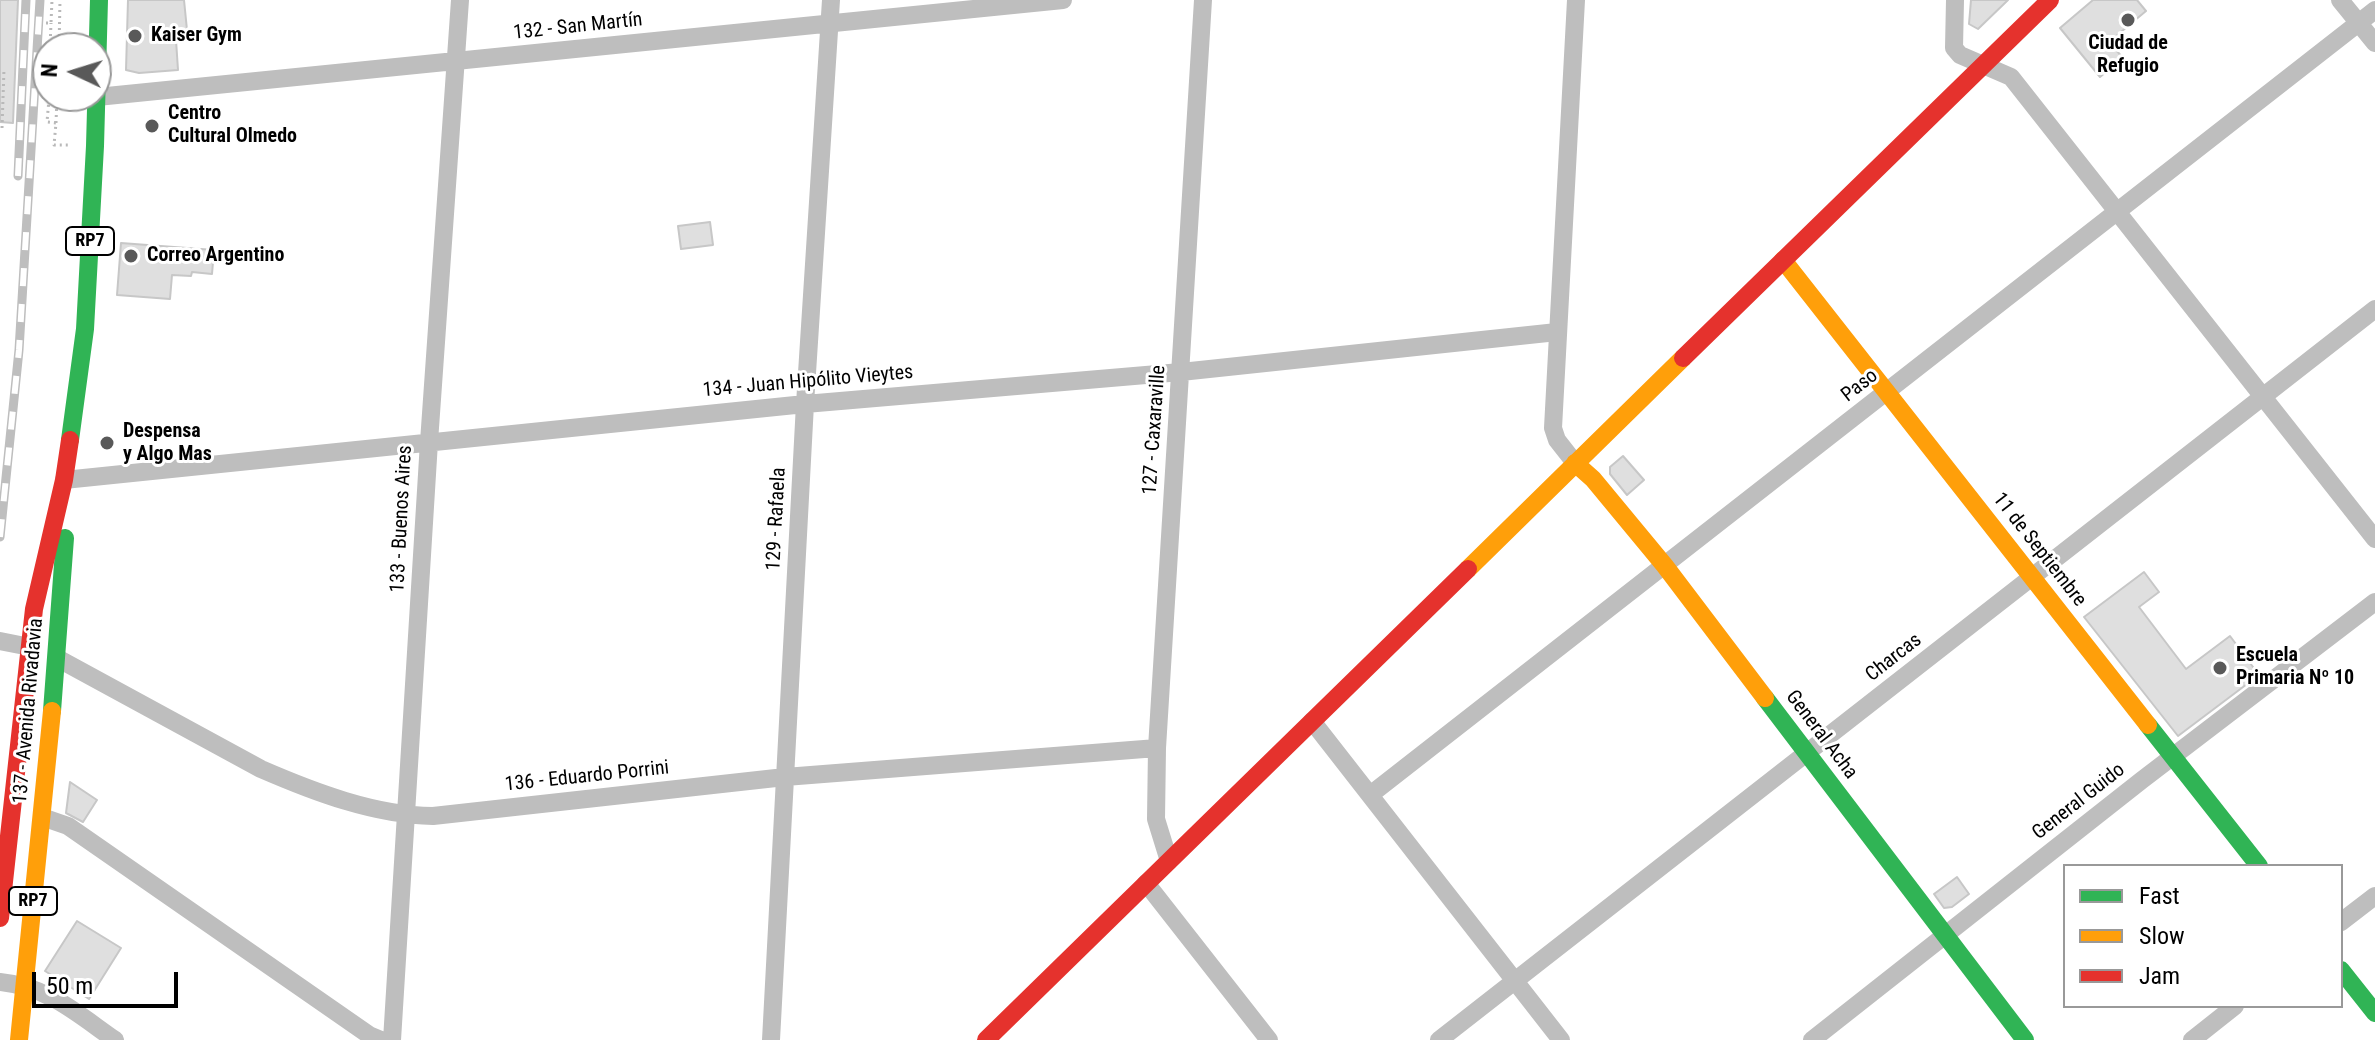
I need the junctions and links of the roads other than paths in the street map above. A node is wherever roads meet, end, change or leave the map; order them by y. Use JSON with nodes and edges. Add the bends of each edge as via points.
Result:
{"nodes":[{"id":1,"x":99,"y":0,"type":"edge"},
{"id":2,"x":460,"y":0,"type":"edge"},
{"id":3,"x":831,"y":0,"type":"edge"},
{"id":4,"x":1063,"y":0,"type":"edge"},
{"id":5,"x":1203,"y":0,"type":"edge"},
{"id":6,"x":1576,"y":0,"type":"edge"},
{"id":7,"x":1955,"y":0,"type":"edge"},
{"id":8,"x":2050,"y":0,"type":"edge"},
{"id":9,"x":2340,"y":0,"type":"edge"},
{"id":10,"x":2375,"y":10,"type":"edge"},
{"id":11,"x":829,"y":23,"type":"junction"},
{"id":12,"x":2359,"y":23,"type":"junction"},
{"id":13,"x":98,"y":32,"type":"edge"},
{"id":14,"x":2375,"y":43,"type":"edge"},
{"id":15,"x":456,"y":62,"type":"junction"},
{"id":16,"x":1983,"y":64,"type":"junction"},
{"id":17,"x":112,"y":96,"type":"edge"},
{"id":18,"x":96,"y":112,"type":"edge"},
{"id":19,"x":2118,"y":213,"type":"junction"},
{"id":20,"x":1783,"y":260,"type":"junction"},
{"id":21,"x":2375,"y":309,"type":"edge"},
{"id":22,"x":1557,"y":332,"type":"junction"},
{"id":23,"x":1181,"y":372,"type":"junction"},
{"id":24,"x":1887,"y":392,"type":"junction"},
{"id":25,"x":2265,"y":397,"type":"junction"},
{"id":26,"x":805,"y":404,"type":"junction"},
{"id":27,"x":429,"y":442,"type":"junction"},
{"id":28,"x":1575,"y":463,"type":"junction"},
{"id":29,"x":64,"y":480,"type":"junction"},
{"id":30,"x":2375,"y":539,"type":"edge"},
{"id":31,"x":1665,"y":566,"type":"junction"},
{"id":32,"x":2033,"y":577,"type":"junction"},
{"id":33,"x":2375,"y":602,"type":"edge"},
{"id":34,"x":0,"y":641,"type":"edge"},
{"id":35,"x":30,"y":647,"type":"junction"},
{"id":36,"x":57,"y":658,"type":"junction"},
{"id":37,"x":1312,"y":721,"type":"junction"},
{"id":38,"x":1157,"y":748,"type":"junction"},
{"id":39,"x":1807,"y":753,"type":"junction"},
{"id":40,"x":2172,"y":757,"type":"junction"},
{"id":41,"x":785,"y":777,"type":"junction"},
{"id":42,"x":1370,"y":795,"type":"junction"},
{"id":43,"x":407,"y":815,"type":"junction"},
{"id":44,"x":42,"y":817,"type":"junction"},
{"id":45,"x":1169,"y":861,"type":"junction"},
{"id":46,"x":2257,"y":864,"type":"edge"},
{"id":47,"x":1146,"y":883,"type":"junction"},
{"id":48,"x":2375,"y":896,"type":"edge"},
{"id":49,"x":0,"y":918,"type":"edge"},
{"id":50,"x":2343,"y":920,"type":"edge"},
{"id":51,"x":1944,"y":936,"type":"junction"},
{"id":52,"x":2343,"y":973,"type":"edge"},
{"id":53,"x":1515,"y":981,"type":"junction"},
{"id":54,"x":0,"y":982,"type":"edge"},
{"id":55,"x":24,"y":984,"type":"junction"},
{"id":56,"x":2232,"y":1008,"type":"edge"},
{"id":57,"x":2375,"y":1013,"type":"edge"},
{"id":58,"x":19,"y":1040,"type":"edge"},
{"id":59,"x":115,"y":1040,"type":"edge"},
{"id":60,"x":381,"y":1040,"type":"edge"},
{"id":61,"x":392,"y":1040,"type":"edge"},
{"id":62,"x":771,"y":1040,"type":"edge"},
{"id":63,"x":986,"y":1040,"type":"edge"},
{"id":64,"x":1269,"y":1040,"type":"edge"},
{"id":65,"x":1439,"y":1040,"type":"edge"},
{"id":66,"x":1561,"y":1040,"type":"edge"},
{"id":67,"x":1812,"y":1040,"type":"edge"},
{"id":68,"x":2025,"y":1040,"type":"edge"},
{"id":69,"x":2192,"y":1040,"type":"edge"}],
"edges":[{"from":1,"to":13,"type":"main road","name":"137 - Avenida Rivadavia","number":"RP7"},
{"from":2,"to":15,"type":"street","name":"133 - Buenos Aires"},
{"from":3,"to":11,"type":"street","name":"129 - Rafaela"},
{"from":4,"to":11,"type":"street","name":"132 - San Martín"},
{"from":5,"to":23,"type":"street","name":"127 - Caxaraville"},
{"from":6,"to":22,"type":"street"},
{"from":7,"to":16,"type":"street","via":[[1954,48]]},
{"from":8,"to":16,"type":"main road"},
{"from":9,"to":12,"type":"street"},
{"from":10,"to":12,"type":"street","name":"Paso"},
{"from":11,"to":15,"type":"street","name":"132 - San Martín"},
{"from":11,"to":26,"type":"street","name":"129 - Rafaela"},
{"from":12,"to":14,"type":"street"},
{"from":12,"to":19,"type":"street","name":"Paso"},
{"from":15,"to":17,"type":"street","name":"132 - San Martín"},
{"from":15,"to":27,"type":"street","name":"133 - Buenos Aires"},
{"from":16,"to":19,"type":"street","via":[[2011,77]]},
{"from":16,"to":20,"type":"main road"},
{"from":18,"to":29,"type":"main road","name":"137 - Avenida Rivadavia","number":"RP7","via":[[85,329]]},
{"from":19,"to":24,"type":"street","name":"Paso"},
{"from":19,"to":25,"type":"street"},
{"from":20,"to":24,"type":"main road","name":"11 de Septiembre"},
{"from":20,"to":28,"type":"main road"},
{"from":21,"to":25,"type":"street","name":"Charcas"},
{"from":22,"to":23,"type":"street","name":"134 - Juan Hipólito Vieytes"},
{"from":22,"to":28,"type":"street","via":[[1553,428]]},
{"from":23,"to":26,"type":"street","name":"134 - Juan Hipólito Vieytes"},
{"from":23,"to":38,"type":"street","name":"127 - Caxaraville"},
{"from":24,"to":31,"type":"street","name":"Paso"},
{"from":24,"to":32,"type":"main road","name":"11 de Septiembre"},
{"from":25,"to":30,"type":"street"},
{"from":25,"to":32,"type":"street","name":"Charcas"},
{"from":26,"to":27,"type":"street","name":"134 - Juan Hipólito Vieytes"},
{"from":26,"to":41,"type":"street","name":"129 - Rafaela"},
{"from":27,"to":29,"type":"street","name":"134 - Juan Hipólito Vieytes"},
{"from":27,"to":43,"type":"street","name":"133 - Buenos Aires"},
{"from":28,"to":31,"type":"main road","name":"General Acha"},
{"from":28,"to":37,"type":"main road"},
{"from":29,"to":35,"type":"main road","name":"137 - Avenida Rivadavia","number":"RP7"},
{"from":29,"to":36,"type":"main road","name":"137 - Avenida Rivadavia","number":"RP7"},
{"from":31,"to":39,"type":"main road","name":"General Acha"},
{"from":31,"to":42,"type":"street","name":"Paso"},
{"from":32,"to":39,"type":"street","name":"Charcas"},
{"from":32,"to":40,"type":"main road","name":"11 de Septiembre"},
{"from":33,"to":40,"type":"street","name":"General Guido"},
{"from":34,"to":35,"type":"street"},
{"from":35,"to":49,"type":"main road","name":"137 - Avenida Rivadavia","number":"RP7"},
{"from":36,"to":43,"type":"street","name":"136 - Eduardo Porrini","via":[[261,769]]},
{"from":36,"to":44,"type":"main road","name":"137 - Avenida Rivadavia","number":"RP7"},
{"from":37,"to":42,"type":"street"},
{"from":37,"to":45,"type":"main road"},
{"from":38,"to":41,"type":"street","name":"136 - Eduardo Porrini"},
{"from":38,"to":45,"type":"street","name":"127 - Caxaraville","via":[[1156,819]]},
{"from":39,"to":51,"type":"main road","name":"General Acha"},
{"from":39,"to":53,"type":"street","name":"Charcas"},
{"from":40,"to":46,"type":"main road","name":"11 de Septiembre"},
{"from":40,"to":51,"type":"street","name":"General Guido"},
{"from":41,"to":43,"type":"street","name":"136 - Eduardo Porrini"},
{"from":41,"to":62,"type":"street","name":"129 - Rafaela"},
{"from":42,"to":53,"type":"street"},
{"from":43,"to":61,"type":"street","name":"133 - Buenos Aires"},
{"from":44,"to":55,"type":"main road","name":"137 - Avenida Rivadavia","number":"RP7"},
{"from":44,"to":60,"type":"street","via":[[68,826]]},
{"from":45,"to":47,"type":"main road"},
{"from":47,"to":63,"type":"main road"},
{"from":47,"to":64,"type":"street"},
{"from":48,"to":50,"type":"street"},
{"from":51,"to":67,"type":"street","name":"General Guido"},
{"from":51,"to":68,"type":"main road","name":"General Acha"},
{"from":52,"to":57,"type":"main road"},
{"from":53,"to":65,"type":"street","name":"Charcas"},
{"from":53,"to":66,"type":"street"},
{"from":54,"to":55,"type":"street"},
{"from":55,"to":58,"type":"main road","name":"137 - Avenida Rivadavia","number":"RP7"},
{"from":55,"to":59,"type":"street"},
{"from":56,"to":69,"type":"street"}]}
